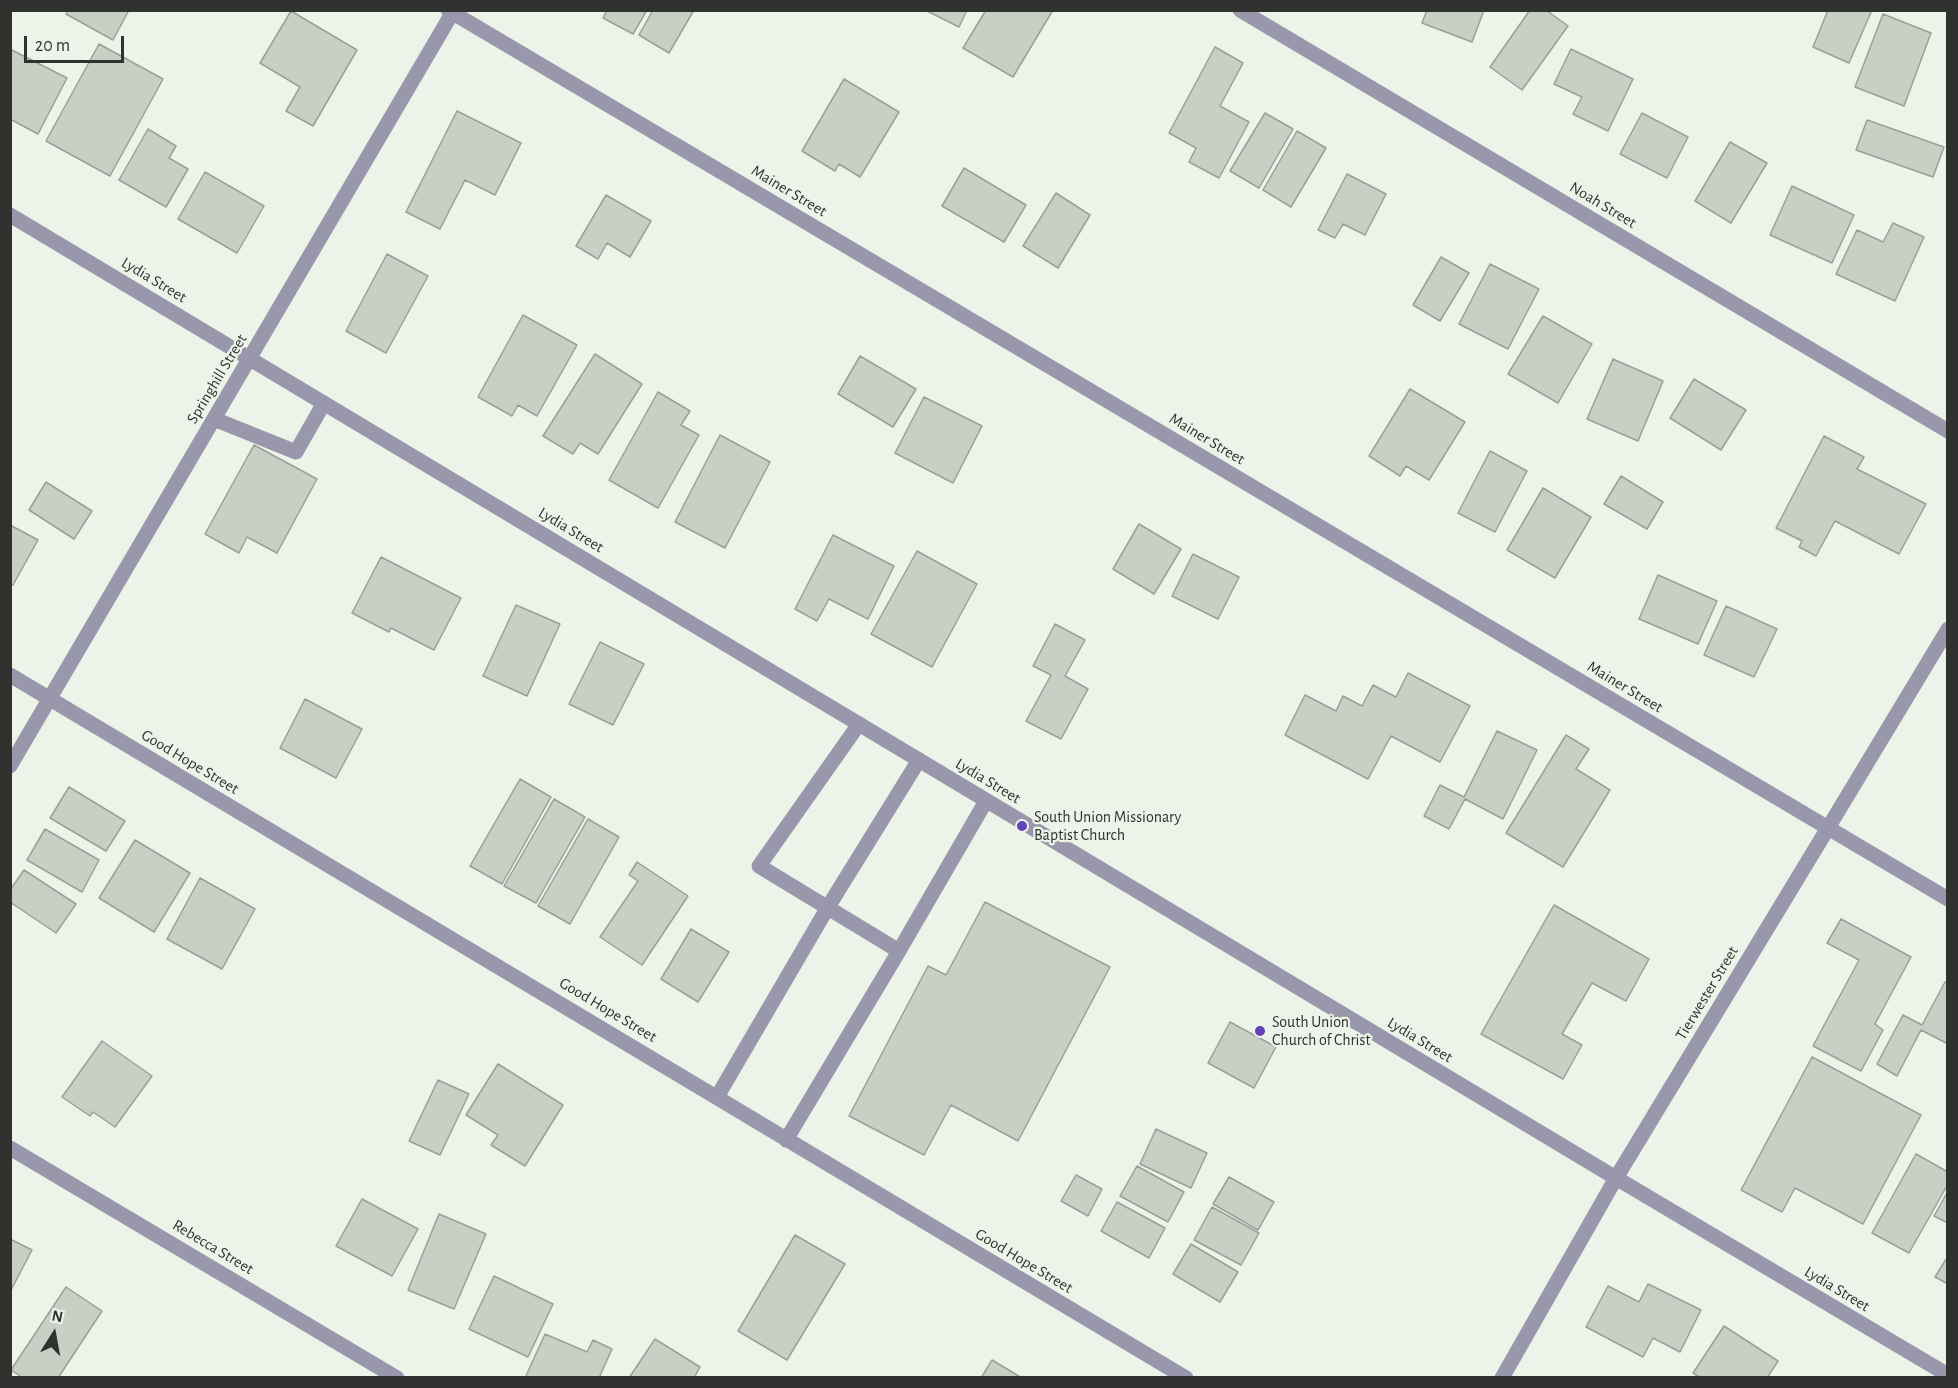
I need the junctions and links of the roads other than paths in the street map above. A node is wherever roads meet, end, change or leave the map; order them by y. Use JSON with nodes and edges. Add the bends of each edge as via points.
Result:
{"nodes":[{"id":1,"x":1240,"y":10,"type":"edge"},
{"id":2,"x":451,"y":11,"type":"edge"},
{"id":3,"x":10,"y":215,"type":"edge"},
{"id":4,"x":250,"y":358,"type":"junction"},
{"id":5,"x":324,"y":403,"type":"junction"},
{"id":6,"x":214,"y":419,"type":"junction"},
{"id":7,"x":1947,"y":431,"type":"edge"},
{"id":8,"x":1947,"y":629,"type":"edge"},
{"id":9,"x":10,"y":675,"type":"edge"},
{"id":10,"x":50,"y":699,"type":"junction"},
{"id":11,"x":859,"y":724,"type":"junction"},
{"id":12,"x":919,"y":760,"type":"junction"},
{"id":13,"x":10,"y":766,"type":"edge"},
{"id":14,"x":986,"y":801,"type":"junction"},
{"id":15,"x":1828,"y":828,"type":"junction"},
{"id":16,"x":1947,"y":898,"type":"edge"},
{"id":17,"x":828,"y":907,"type":"junction"},
{"id":18,"x":899,"y":951,"type":"junction"},
{"id":19,"x":717,"y":1097,"type":"junction"},
{"id":20,"x":786,"y":1140,"type":"junction"},
{"id":21,"x":10,"y":1148,"type":"edge"},
{"id":22,"x":1616,"y":1178,"type":"junction"},
{"id":23,"x":1947,"y":1375,"type":"edge"},
{"id":24,"x":397,"y":1377,"type":"edge"},
{"id":25,"x":1186,"y":1377,"type":"edge"},
{"id":26,"x":1502,"y":1377,"type":"edge"}],
"edges":[{"from":1,"to":7,"type":"street","name":"Noah Street"},
{"from":2,"to":4,"type":"street","name":"Springhill Street"},
{"from":2,"to":15,"type":"street","name":"Mainer Street"},
{"from":3,"to":4,"type":"street","name":"Lydia Street"},
{"from":4,"to":5,"type":"street","name":"Lydia Street"},
{"from":4,"to":6,"type":"street","name":"Springhill Street"},
{"from":5,"to":6,"type":"street","via":[[296,452]]},
{"from":5,"to":11,"type":"street","name":"Lydia Street"},
{"from":6,"to":10,"type":"street","name":"Springhill Street"},
{"from":8,"to":15,"type":"street","name":"Tierwester Street"},
{"from":9,"to":10,"type":"street","name":"Good Hope Street"},
{"from":10,"to":13,"type":"street","name":"Springhill Street"},
{"from":10,"to":19,"type":"street","name":"Good Hope Street"},
{"from":11,"to":12,"type":"street","name":"Lydia Street"},
{"from":11,"to":17,"type":"street","via":[[759,866]]},
{"from":12,"to":14,"type":"street","name":"Lydia Street"},
{"from":12,"to":17,"type":"street"},
{"from":14,"to":18,"type":"street"},
{"from":14,"to":22,"type":"street","name":"Lydia Street"},
{"from":15,"to":16,"type":"street","name":"Mainer Street"},
{"from":15,"to":22,"type":"street","name":"Tierwester Street"},
{"from":17,"to":18,"type":"street"},
{"from":17,"to":19,"type":"street"},
{"from":18,"to":20,"type":"street"},
{"from":19,"to":20,"type":"street","name":"Good Hope Street"},
{"from":20,"to":25,"type":"street","name":"Good Hope Street"},
{"from":21,"to":24,"type":"street","name":"Rebecca Street"},
{"from":22,"to":23,"type":"street","name":"Lydia Street"},
{"from":22,"to":26,"type":"street","name":"Tierwester Street"}]}
